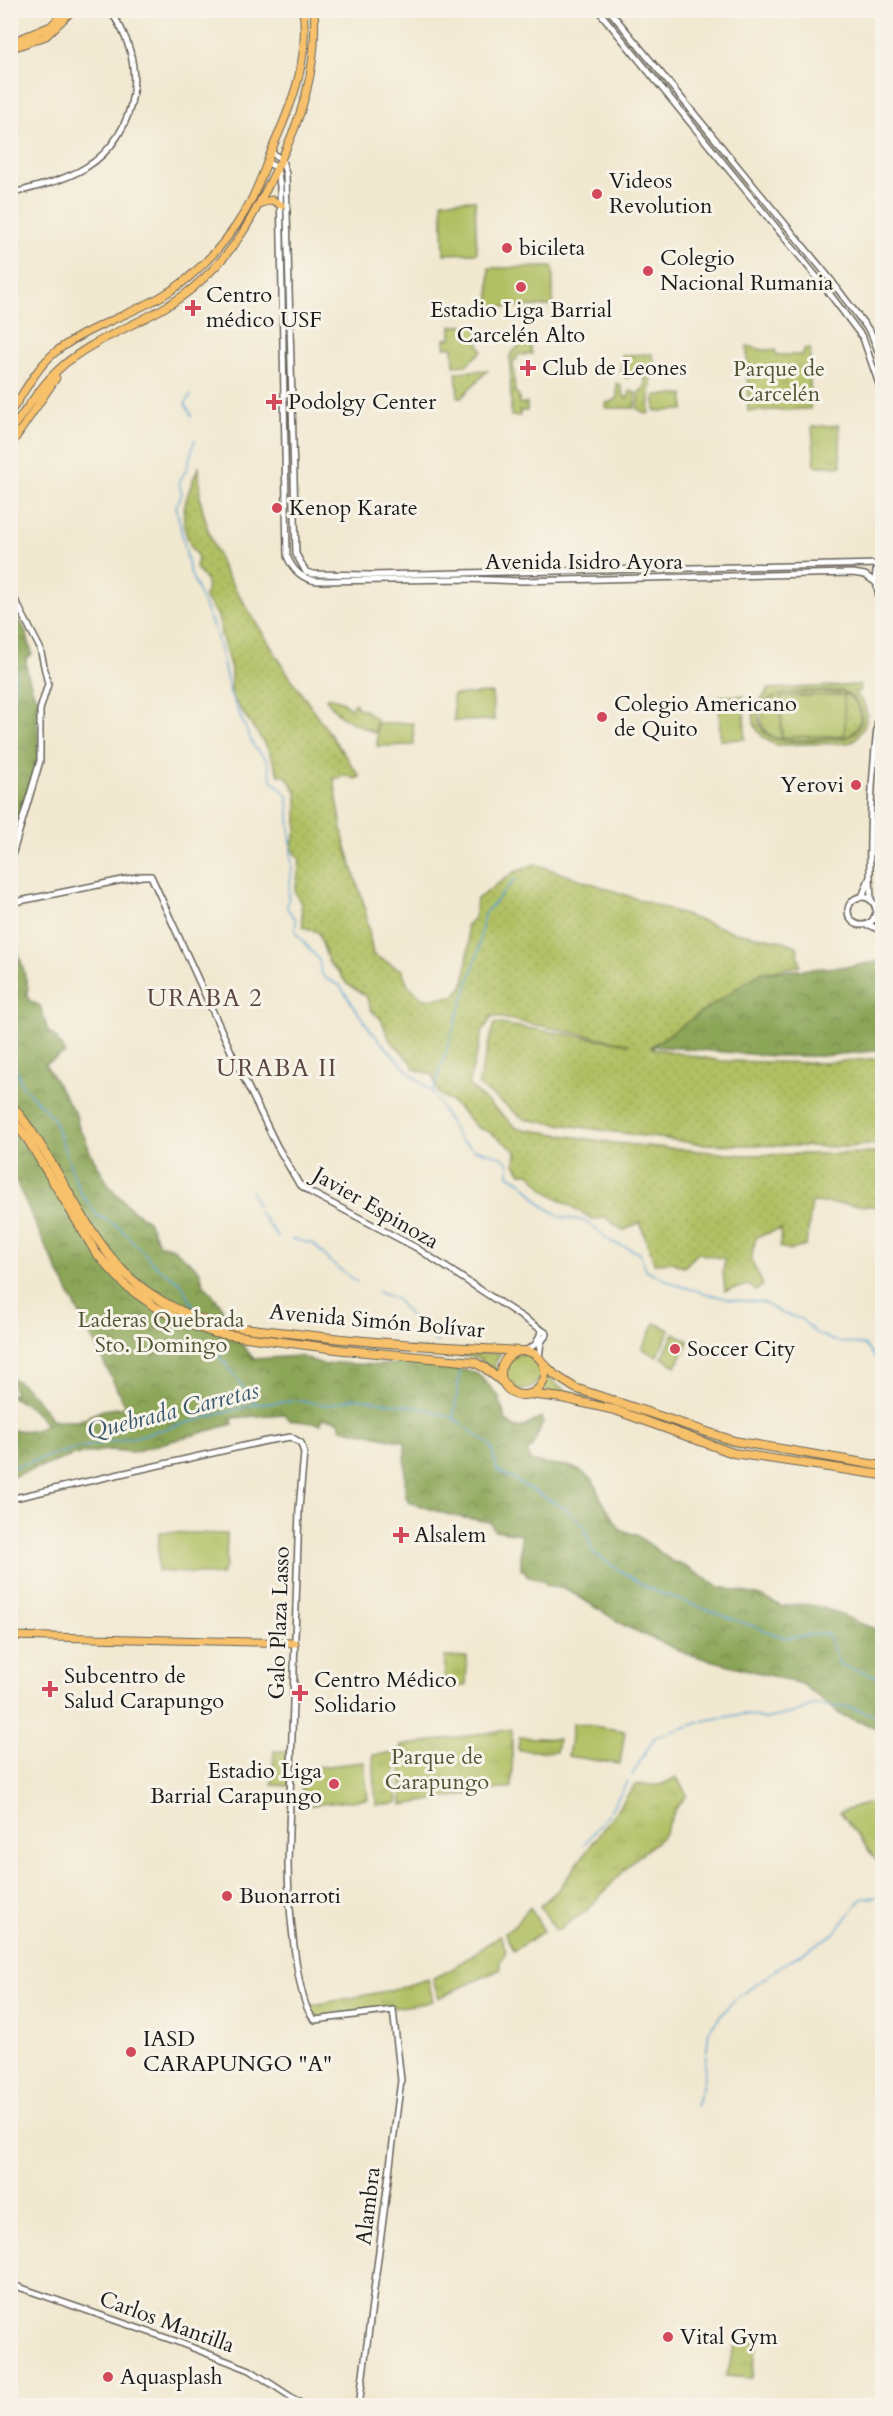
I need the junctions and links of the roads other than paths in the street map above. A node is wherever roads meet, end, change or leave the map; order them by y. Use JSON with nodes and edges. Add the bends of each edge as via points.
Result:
{"nodes":[{"id":1,"x":66,"y":10,"type":"edge"},
{"id":2,"x":73,"y":10,"type":"edge"},
{"id":3,"x":109,"y":10,"type":"edge"},
{"id":4,"x":303,"y":10,"type":"edge"},
{"id":5,"x":314,"y":10,"type":"edge"},
{"id":6,"x":598,"y":10,"type":"edge"},
{"id":7,"x":609,"y":10,"type":"edge"},
{"id":8,"x":10,"y":43,"type":"edge"},
{"id":9,"x":10,"y":49,"type":"edge"},
{"id":10,"x":645,"y":53,"type":"junction"},
{"id":11,"x":637,"y":59,"type":"junction"},
{"id":12,"x":271,"y":152,"type":"junction"},
{"id":13,"x":282,"y":160,"type":"junction"},
{"id":14,"x":267,"y":162,"type":"junction"},
{"id":15,"x":277,"y":168,"type":"junction"},
{"id":16,"x":10,"y":194,"type":"edge"},
{"id":17,"x":261,"y":203,"type":"junction"},
{"id":18,"x":281,"y":205,"type":"junction"},
{"id":19,"x":803,"y":246,"type":"junction"},
{"id":20,"x":796,"y":252,"type":"junction"},
{"id":21,"x":73,"y":357,"type":"junction"},
{"id":22,"x":882,"y":361,"type":"edge"},
{"id":23,"x":882,"y":393,"type":"edge"},
{"id":24,"x":10,"y":413,"type":"edge"},
{"id":25,"x":10,"y":431,"type":"edge"},
{"id":26,"x":10,"y":446,"type":"edge"},
{"id":27,"x":882,"y":563,"type":"edge"},
{"id":28,"x":676,"y":568,"type":"junction"},
{"id":29,"x":676,"y":578,"type":"junction"},
{"id":30,"x":879,"y":588,"type":"edge"},
{"id":31,"x":10,"y":590,"type":"edge"},
{"id":32,"x":882,"y":607,"type":"edge"},
{"id":33,"x":882,"y":685,"type":"edge"},
{"id":34,"x":10,"y":862,"type":"edge"},
{"id":35,"x":869,"y":876,"type":"junction"},
{"id":36,"x":862,"y":897,"type":"junction"},
{"id":37,"x":871,"y":900,"type":"junction"},
{"id":38,"x":10,"y":903,"type":"edge"},
{"id":39,"x":874,"y":917,"type":"junction"},
{"id":40,"x":867,"y":924,"type":"junction"},
{"id":41,"x":882,"y":925,"type":"edge"},
{"id":42,"x":882,"y":931,"type":"edge"},
{"id":43,"x":10,"y":1103,"type":"edge"},
{"id":44,"x":10,"y":1116,"type":"edge"},
{"id":45,"x":544,"y":1332,"type":"junction"},
{"id":46,"x":523,"y":1351,"type":"junction"},
{"id":47,"x":541,"y":1360,"type":"junction"},
{"id":48,"x":506,"y":1385,"type":"junction"},
{"id":49,"x":529,"y":1394,"type":"junction"},
{"id":50,"x":882,"y":1466,"type":"edge"},
{"id":51,"x":882,"y":1475,"type":"edge"},
{"id":52,"x":10,"y":1499,"type":"edge"},
{"id":53,"x":10,"y":1634,"type":"edge"},
{"id":54,"x":295,"y":1643,"type":"junction"},
{"id":55,"x":393,"y":2010,"type":"joint"},
{"id":56,"x":10,"y":2284,"type":"edge"},
{"id":57,"x":305,"y":2406,"type":"edge"},
{"id":58,"x":359,"y":2406,"type":"edge"}],
"edges":[{"from":1,"to":8,"type":"main road","via":[[51,26]]},
{"from":2,"to":9,"type":"main road","via":[[46,36]]},
{"from":3,"to":16,"type":"street","via":[[127,38],[135,75],[133,97],[122,129],[110,147],[83,170]]},
{"from":4,"to":12,"type":"main road","via":[[305,35],[299,79]]},
{"from":5,"to":13,"type":"main road","via":[[315,49],[308,88]]},
{"from":6,"to":11,"type":"street"},
{"from":7,"to":10,"type":"street"},
{"from":10,"to":11,"type":"street"},
{"from":10,"to":19,"type":"street"},
{"from":11,"to":20,"type":"street"},
{"from":12,"to":13,"type":"street"},
{"from":12,"to":14,"type":"main road"},
{"from":13,"to":15,"type":"main road"},
{"from":13,"to":28,"type":"street","name":"Avenida Isidro Ayora","via":[[286,182],[296,554],[306,572],[371,575]]},
{"from":14,"to":15,"type":"street"},
{"from":14,"to":24,"type":"main road","via":[[244,213],[209,258],[158,299],[71,341],[52,355]]},
{"from":15,"to":17,"type":"main road"},
{"from":15,"to":18,"type":"street"},
{"from":17,"to":18,"type":"main road","via":[[272,200]]},
{"from":17,"to":21,"type":"main road","via":[[234,248],[194,286],[153,316]]},
{"from":18,"to":29,"type":"street","name":"Avenida Isidro Ayora","via":[[287,556],[294,570],[317,581]]},
{"from":19,"to":20,"type":"street"},
{"from":19,"to":22,"type":"street","via":[[871,333]]},
{"from":20,"to":23,"type":"street","via":[[863,338]]},
{"from":21,"to":25,"type":"main road","via":[[44,385]]},
{"from":21,"to":26,"type":"main road"},
{"from":27,"to":28,"type":"street","name":"Avenida Isidro Ayora"},
{"from":27,"to":30,"type":"street","via":[[876,571]]},
{"from":28,"to":29,"type":"street"},
{"from":29,"to":30,"type":"street","name":"Avenida Isidro Ayora","via":[[853,573],[865,575]]},
{"from":30,"to":32,"type":"street"},
{"from":31,"to":34,"type":"street","via":[[40,648],[48,684],[40,710],[40,761]]},
{"from":33,"to":35,"type":"street","via":[[875,739]]},
{"from":35,"to":36,"type":"street"},
{"from":35,"to":37,"type":"street"},
{"from":36,"to":37,"type":"street"},
{"from":36,"to":40,"type":"street","via":[[850,902],[848,912],[853,922]]},
{"from":37,"to":39,"type":"street"},
{"from":38,"to":45,"type":"street","name":"Javier Espinoza","via":[[151,876],[239,1068],[299,1184],[415,1247]]},
{"from":39,"to":40,"type":"street"},
{"from":39,"to":41,"type":"street"},
{"from":40,"to":42,"type":"street"},
{"from":43,"to":46,"type":"highway","name":"Avenida Simón Bolívar","via":[[114,1260],[153,1294],[194,1316],[205,1321],[332,1339]]},
{"from":44,"to":48,"type":"highway","name":"Avenida Simón Bolívar","via":[[39,1157],[85,1237],[107,1267],[146,1302],[215,1333],[474,1362]]},
{"from":45,"to":46,"type":"street","via":[[536,1344]]},
{"from":45,"to":47,"type":"street"},
{"from":46,"to":47,"type":"highway","name":"Avenida Simón Bolívar"},
{"from":46,"to":48,"type":"highway","name":"Avenida Simón Bolívar","via":[[509,1356],[502,1367]]},
{"from":47,"to":49,"type":"highway","via":[[545,1369],[543,1382]]},
{"from":47,"to":50,"type":"highway","name":"Avenida Simón Bolívar","via":[[555,1376],[576,1388],[734,1441]]},
{"from":48,"to":49,"type":"highway","name":"Avenida Simón Bolívar","via":[[515,1393]]},
{"from":49,"to":51,"type":"highway","name":"Avenida Simón Bolívar","via":[[615,1410],[733,1453]]},
{"from":52,"to":54,"type":"street","name":"Galo Plaza Lasso","via":[[266,1441],[297,1439],[304,1453],[298,1509]]},
{"from":53,"to":54,"type":"main road"},
{"from":54,"to":55,"type":"street","name":"Galo Plaza Lasso","via":[[288,1887],[305,2006],[315,2020]]},
{"from":55,"to":58,"type":"street","name":"Alambra","via":[[401,2080]]},
{"from":56,"to":57,"type":"street","name":"Carlos Mantilla","via":[[250,2370]]}]}
